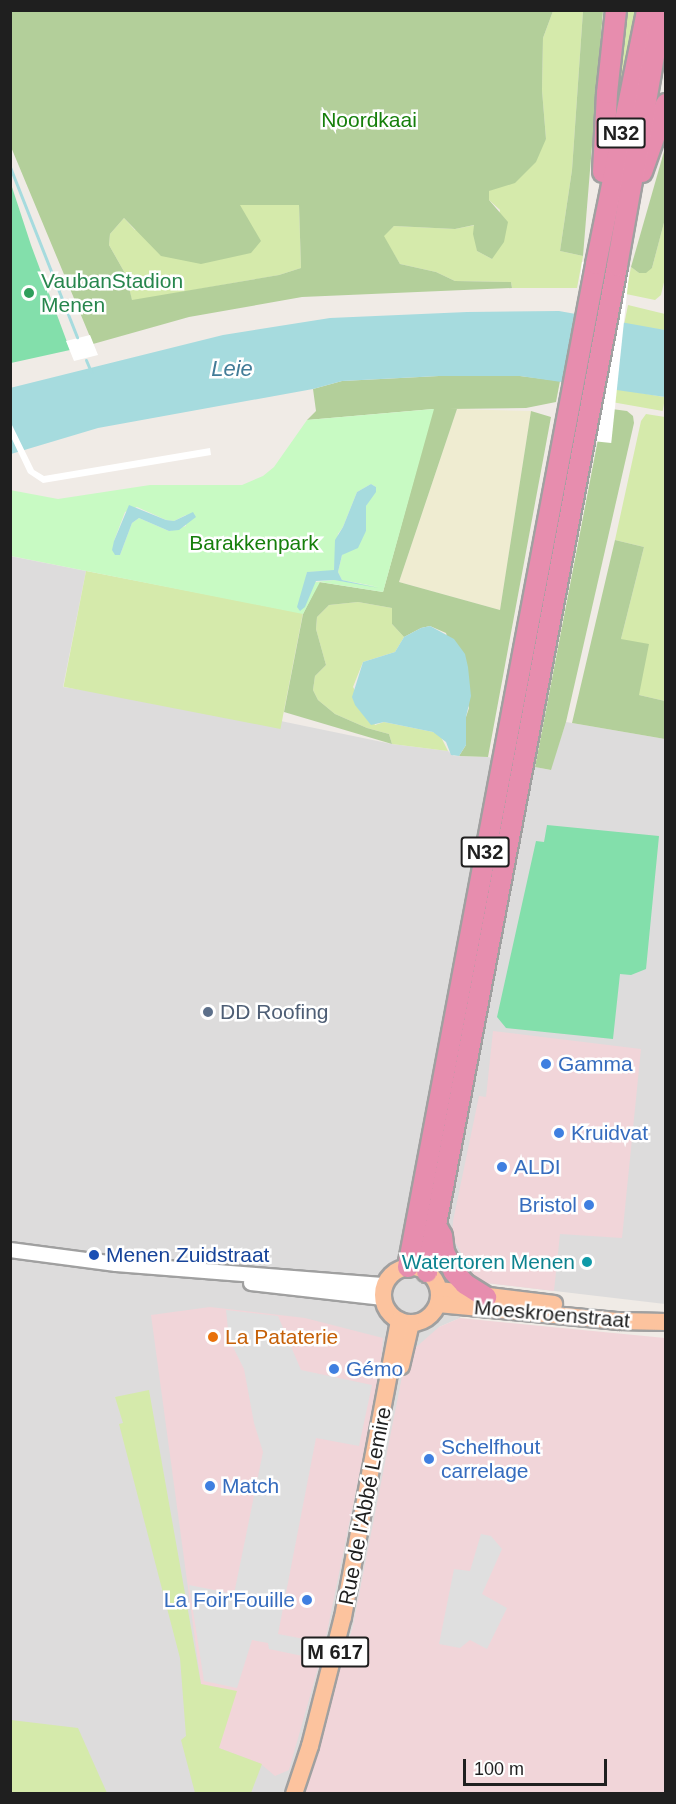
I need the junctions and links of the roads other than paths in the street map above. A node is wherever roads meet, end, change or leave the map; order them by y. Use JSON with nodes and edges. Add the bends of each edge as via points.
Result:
{"nodes":[{"id":1,"x":616,"y":10,"type":"edge"},
{"id":2,"x":647,"y":10,"type":"edge"},
{"id":3,"x":662,"y":10,"type":"edge"},
{"id":4,"x":666,"y":104,"type":"edge"},
{"id":5,"x":624,"y":223,"type":"junction"},
{"id":6,"x":597,"y":258,"type":"junction"},
{"id":7,"x":436,"y":1225,"type":"junction"},
{"id":8,"x":10,"y":1250,"type":"edge"},
{"id":9,"x":417,"y":1270,"type":"junction"},
{"id":10,"x":384,"y":1291,"type":"junction"},
{"id":11,"x":438,"y":1297,"type":"junction"},
{"id":12,"x":486,"y":1297,"type":"junction"},
{"id":13,"x":666,"y":1315,"type":"edge"},
{"id":14,"x":405,"y":1322,"type":"junction"},
{"id":15,"x":666,"y":1322,"type":"edge"},
{"id":16,"x":302,"y":1791,"type":"edge"}],
"edges":[{"from":1,"to":6,"type":"highway"},
{"from":2,"to":6,"type":"highway","number":"N32"},
{"from":3,"to":5,"type":"highway","number":"N32"},
{"from":4,"to":5,"type":"highway"},
{"from":5,"to":7,"type":"highway","number":"N32"},
{"from":6,"to":9,"type":"highway","number":"N32"},
{"from":7,"to":9,"type":"highway","number":"N32"},
{"from":7,"to":12,"type":"highway","via":[[454,1272]]},
{"from":8,"to":10,"type":"street"},
{"from":9,"to":10,"type":"main road","via":[[394,1273]]},
{"from":9,"to":11,"type":"main road","via":[[435,1280]]},
{"from":10,"to":14,"type":"main road","via":[[388,1311]]},
{"from":11,"to":12,"type":"main road","name":"Moeskroenstraat"},
{"from":11,"to":14,"type":"main road","via":[[428,1318]]},
{"from":11,"to":15,"type":"main road","name":"Moeskroenstraat","via":[[619,1321]]},
{"from":12,"to":13,"type":"main road","name":"Moeskroenstraat"},
{"from":14,"to":16,"type":"main road","name":"Rue de l'Abbé Lemire","number":"M 617"},
{"from":14,"to":16,"type":"main road","name":"Rue de l'Abbé Lemire","number":"M 617","via":[[351,1624],[318,1748]]}]}
